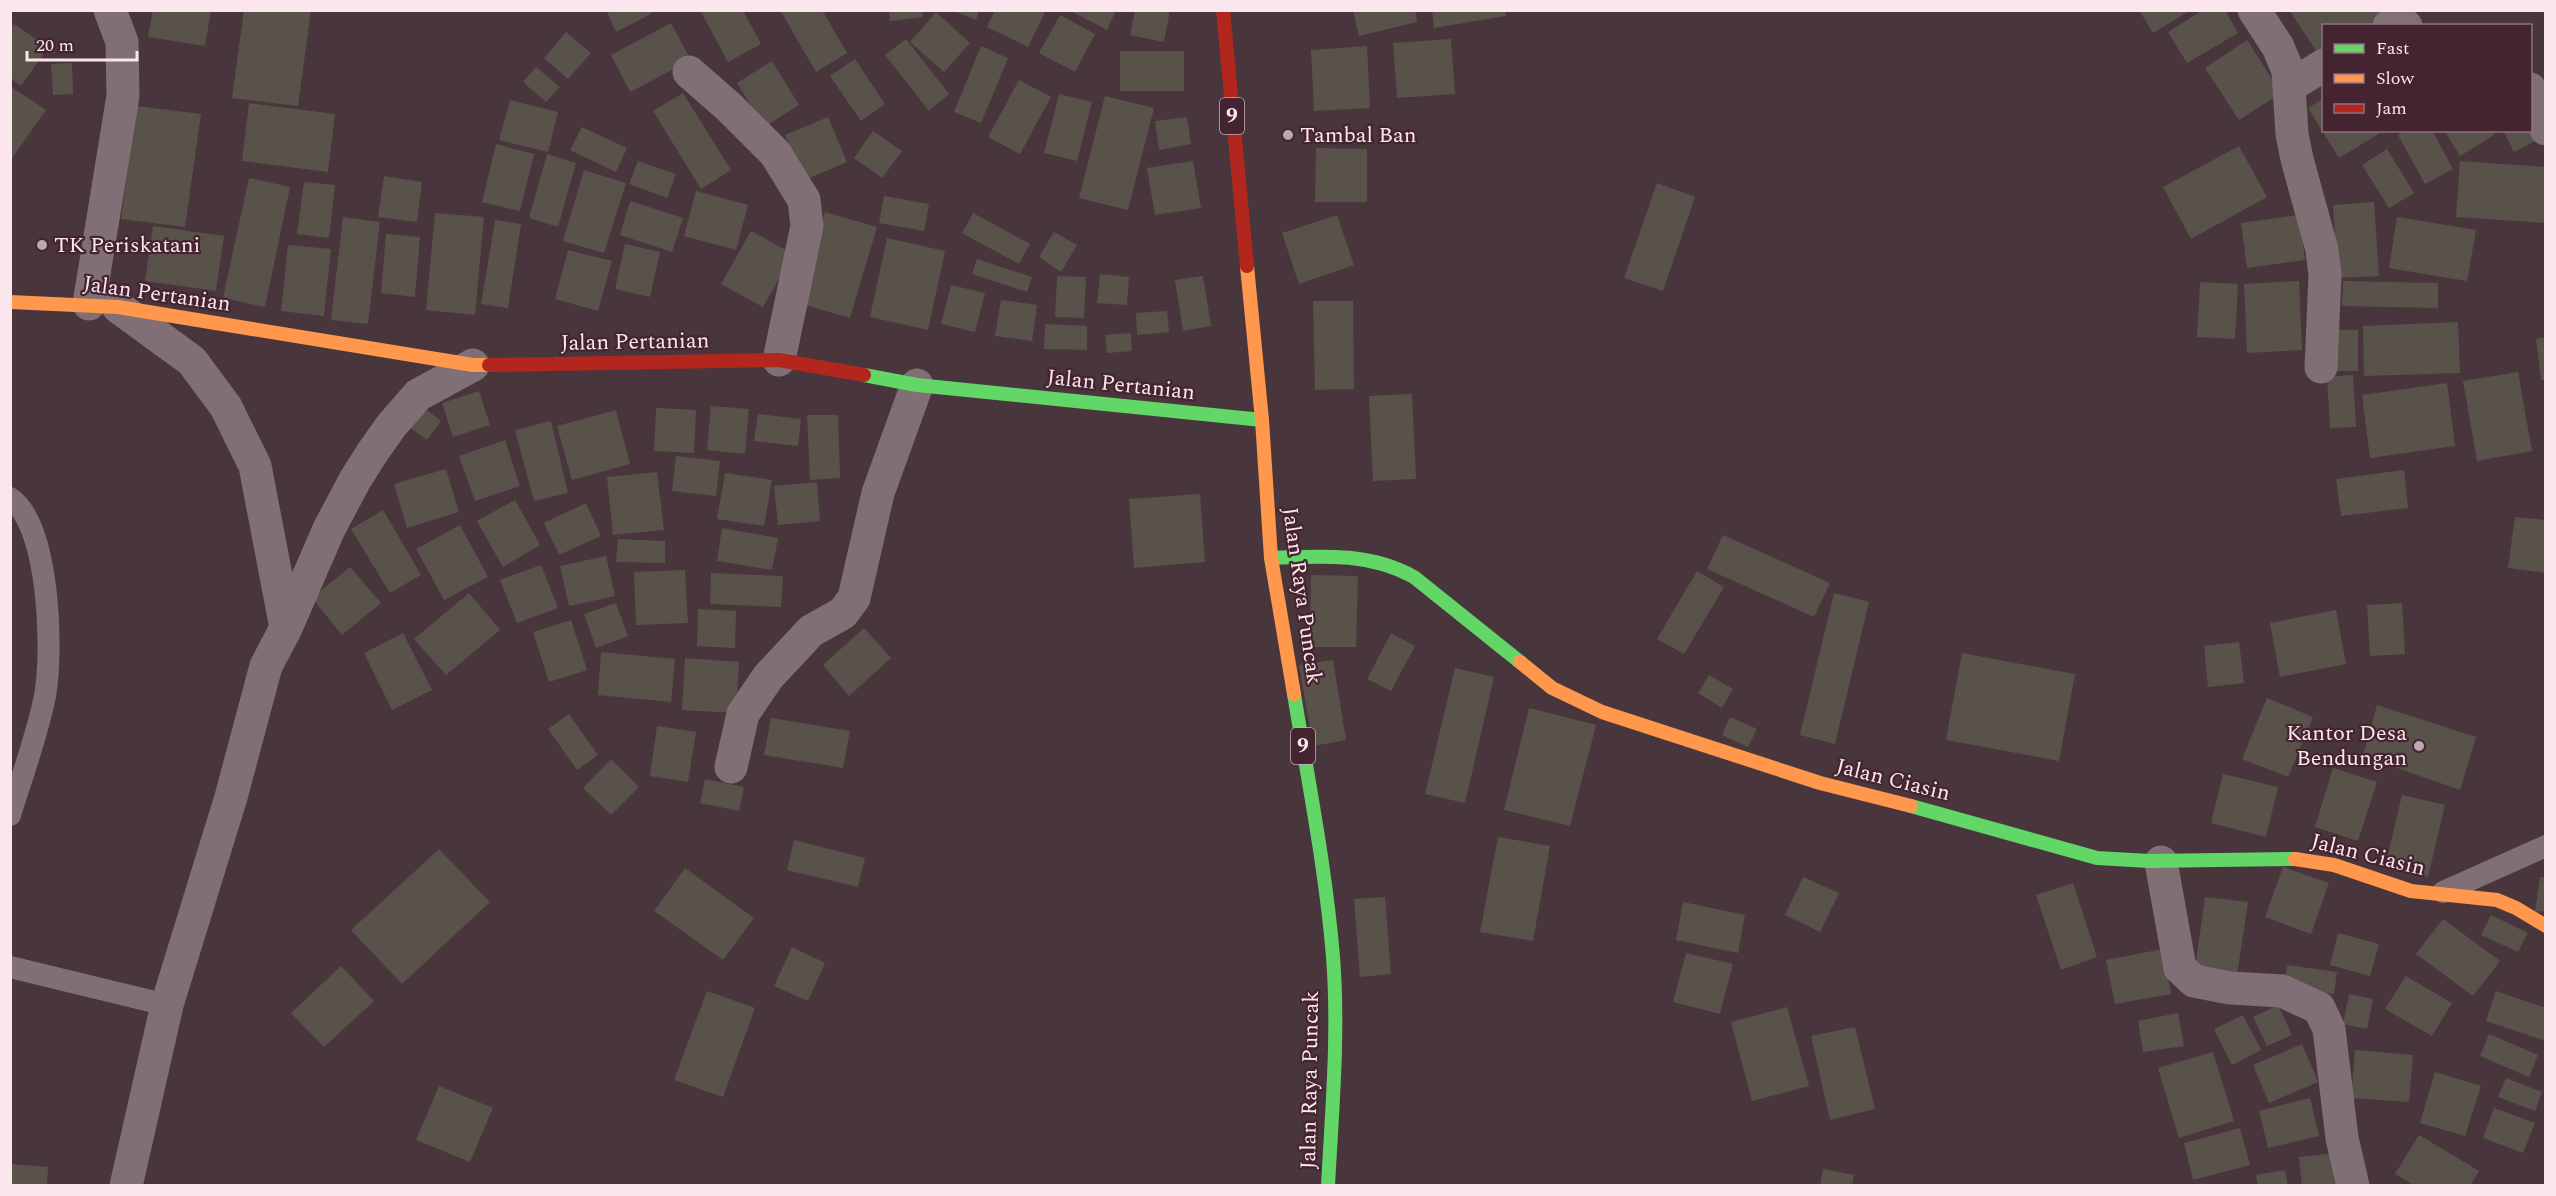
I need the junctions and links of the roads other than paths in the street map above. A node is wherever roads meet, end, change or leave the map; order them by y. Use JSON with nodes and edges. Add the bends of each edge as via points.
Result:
{"nodes":[{"id":1,"x":110,"y":10,"type":"edge"},
{"id":2,"x":1223,"y":10,"type":"edge"},
{"id":3,"x":2254,"y":10,"type":"edge"},
{"id":4,"x":2322,"y":66,"type":"edge"},
{"id":5,"x":689,"y":72,"type":"dead end"},
{"id":6,"x":2290,"y":86,"type":"junction"},
{"id":7,"x":2532,"y":94,"type":"edge"},
{"id":8,"x":2546,"y":129,"type":"edge"},
{"id":9,"x":10,"y":302,"type":"edge"},
{"id":10,"x":104,"y":306,"type":"junction"},
{"id":11,"x":779,"y":360,"type":"junction"},
{"id":12,"x":473,"y":365,"type":"junction"},
{"id":13,"x":2321,"y":367,"type":"dead end"},
{"id":14,"x":917,"y":385,"type":"junction"},
{"id":15,"x":1262,"y":420,"type":"junction"},
{"id":16,"x":10,"y":498,"type":"edge"},
{"id":17,"x":1271,"y":558,"type":"junction"},
{"id":18,"x":286,"y":628,"type":"junction"},
{"id":19,"x":731,"y":767,"type":"dead end"},
{"id":20,"x":10,"y":815,"type":"edge"},
{"id":21,"x":2546,"y":846,"type":"edge"},
{"id":22,"x":2162,"y":862,"type":"junction"},
{"id":23,"x":2441,"y":892,"type":"junction"},
{"id":24,"x":2546,"y":926,"type":"edge"},
{"id":25,"x":10,"y":967,"type":"edge"},
{"id":26,"x":167,"y":1005,"type":"junction"},
{"id":27,"x":126,"y":1185,"type":"edge"},
{"id":28,"x":1328,"y":1185,"type":"edge"},
{"id":29,"x":2353,"y":1185,"type":"edge"}],
"edges":[{"from":1,"to":10,"type":"street","via":[[122,42],[123,96]]},
{"from":2,"to":15,"type":"main road","name":"Jalan Raya Puncak","number":"9"},
{"from":3,"to":6,"type":"street","via":[[2284,59]]},
{"from":4,"to":6,"type":"street"},
{"from":5,"to":11,"type":"street","via":[[775,153],[804,200],[807,226]]},
{"from":6,"to":13,"type":"street","via":[[2294,142],[2324,267]]},
{"from":7,"to":8,"type":"street"},
{"from":9,"to":10,"type":"main road","name":"Jalan Pertanian"},
{"from":10,"to":12,"type":"main road","name":"Jalan Pertanian"},
{"from":10,"to":18,"type":"street","via":[[192,361],[226,407],[255,466]]},
{"from":11,"to":12,"type":"main road","name":"Jalan Pertanian"},
{"from":11,"to":14,"type":"main road","name":"Jalan Pertanian"},
{"from":12,"to":18,"type":"street","via":[[418,395],[391,426],[329,529]]},
{"from":14,"to":15,"type":"main road","name":"Jalan Pertanian"},
{"from":14,"to":19,"type":"street","via":[[878,493],[854,598],[843,614],[811,631],[768,677],[743,714]]},
{"from":15,"to":17,"type":"main road","name":"Jalan Raya Puncak","number":"9"},
{"from":16,"to":20,"type":"lane","via":[[18,503],[32,528],[40,556],[50,661],[45,697]]},
{"from":17,"to":22,"type":"main road","name":"Jalan Ciasin","via":[[1367,558],[1396,566],[1552,688],[1602,712],[1820,783],[2077,853]]},
{"from":17,"to":28,"type":"main road","name":"Jalan Raya Puncak","number":"9","via":[[1333,957],[1335,1052]]},
{"from":18,"to":26,"type":"street","via":[[266,666],[231,797]]},
{"from":21,"to":23,"type":"lane"},
{"from":22,"to":23,"type":"main road","name":"Jalan Ciasin","via":[[2236,857],[2308,860],[2337,865],[2412,891]]},
{"from":22,"to":29,"type":"street","via":[[2180,968],[2194,981],[2282,991],[2319,1008],[2329,1029],[2342,1138]]},
{"from":23,"to":24,"type":"main road","name":"Jalan Ciasin","via":[[2497,900]]},
{"from":25,"to":26,"type":"lane"},
{"from":26,"to":27,"type":"street"}]}
